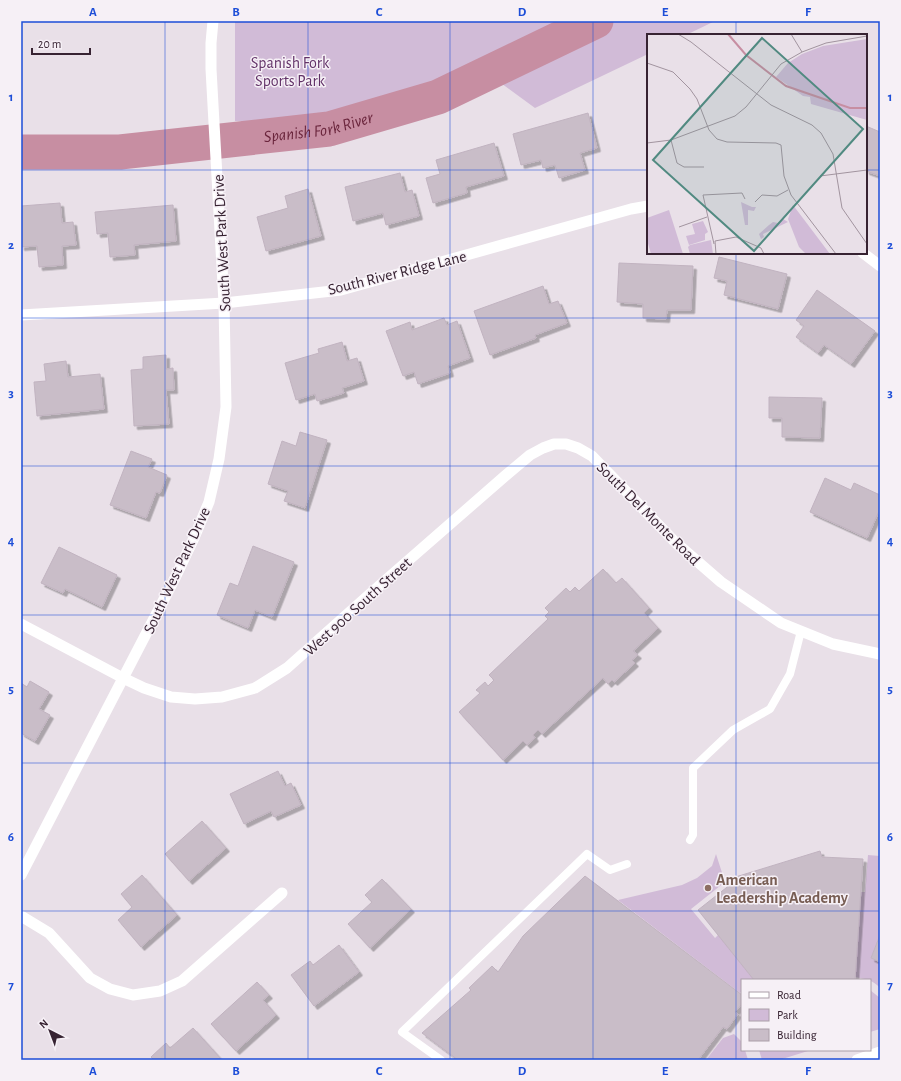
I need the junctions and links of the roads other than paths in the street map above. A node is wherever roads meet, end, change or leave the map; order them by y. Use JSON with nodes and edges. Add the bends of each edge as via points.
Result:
{"nodes":[{"id":1,"x":213,"y":21,"type":"edge"},
{"id":2,"x":647,"y":206,"type":"edge"},
{"id":3,"x":864,"y":254,"type":"edge"},
{"id":4,"x":880,"y":266,"type":"edge"},
{"id":5,"x":224,"y":303,"type":"junction"},
{"id":6,"x":21,"y":315,"type":"edge"},
{"id":7,"x":566,"y":444,"type":"joint"},
{"id":8,"x":21,"y":624,"type":"edge"},
{"id":9,"x":801,"y":631,"type":"junction"},
{"id":10,"x":880,"y":654,"type":"edge"},
{"id":11,"x":123,"y":678,"type":"junction"},
{"id":12,"x":690,"y":840,"type":"dead end"},
{"id":13,"x":628,"y":864,"type":"dead end"},
{"id":14,"x":21,"y":875,"type":"edge"},
{"id":15,"x":282,"y":893,"type":"dead end"},
{"id":16,"x":21,"y":916,"type":"edge"},
{"id":17,"x":880,"y":1052,"type":"edge"},
{"id":18,"x":441,"y":1060,"type":"edge"},
{"id":19,"x":857,"y":1060,"type":"edge"}],
"edges":[{"from":1,"to":5,"type":"street","name":"South West Park Drive","via":[[211,69]]},
{"from":2,"to":5,"type":"street","name":"South River Ridge Lane","via":[[341,290]]},
{"from":3,"to":4,"type":"street"},
{"from":5,"to":6,"type":"street","name":"South River Ridge Lane"},
{"from":5,"to":11,"type":"street","name":"South West Park Drive","via":[[226,406],[219,459],[209,502],[175,578]]},
{"from":7,"to":9,"type":"street","name":"South Del Monte Road","via":[[592,456],[675,542],[721,582],[781,623]]},
{"from":7,"to":11,"type":"street","name":"West 900 South Street","via":[[554,444],[530,455],[286,668],[255,688],[222,697],[195,699],[171,697]]},
{"from":8,"to":11,"type":"street","name":"West 900 South Street"},
{"from":9,"to":10,"type":"street","name":"South Del Monte Road","via":[[833,644]]},
{"from":9,"to":12,"type":"lane","via":[[790,674],[770,709],[733,730],[693,768],[693,836]]},
{"from":11,"to":14,"type":"street","name":"South West Park Drive"},
{"from":13,"to":18,"type":"lane","via":[[610,870],[587,854],[402,1032]]},
{"from":15,"to":16,"type":"street","via":[[182,981],[160,992],[133,995],[110,989],[90,978],[49,933]]},
{"from":17,"to":19,"type":"street"}]}
